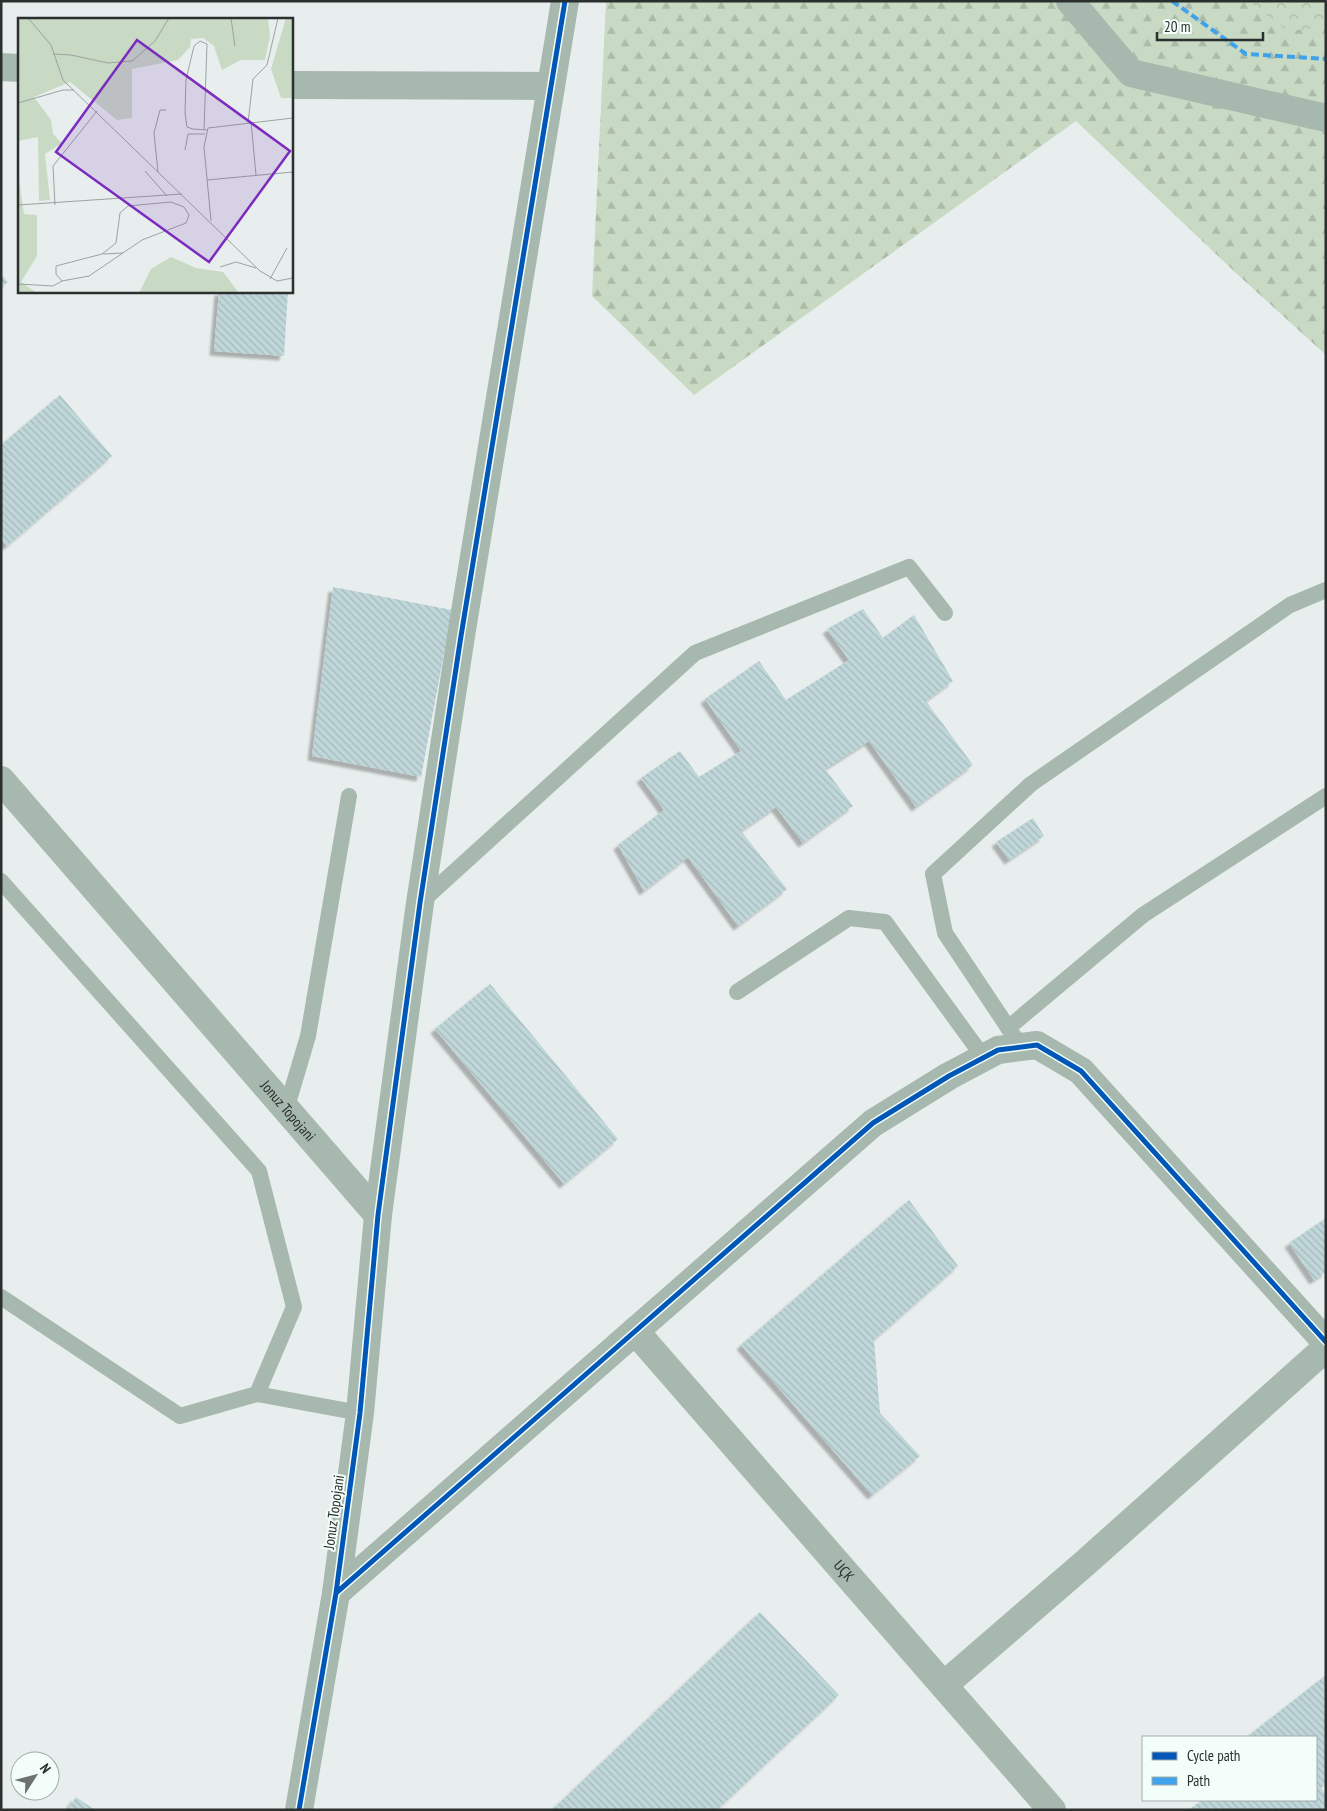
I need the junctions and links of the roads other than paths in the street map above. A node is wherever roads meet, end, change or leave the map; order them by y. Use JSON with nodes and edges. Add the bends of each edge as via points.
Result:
{"nodes":[{"id":1,"x":565,"y":1,"type":"edge"},
{"id":2,"x":1070,"y":1,"type":"edge"},
{"id":3,"x":1,"y":67,"type":"edge"},
{"id":4,"x":18,"y":68,"type":"edge"},
{"id":5,"x":292,"y":85,"type":"edge"},
{"id":6,"x":551,"y":86,"type":"junction"},
{"id":7,"x":1326,"y":118,"type":"edge"},
{"id":8,"x":1326,"y":590,"type":"edge"},
{"id":9,"x":944,"y":613,"type":"dead end"},
{"id":10,"x":1,"y":780,"type":"edge"},
{"id":11,"x":349,"y":796,"type":"dead end"},
{"id":12,"x":1326,"y":796,"type":"edge"},
{"id":13,"x":1,"y":881,"type":"edge"},
{"id":14,"x":420,"y":903,"type":"junction"},
{"id":15,"x":737,"y":992,"type":"dead end"},
{"id":16,"x":1014,"y":1037,"type":"junction"},
{"id":17,"x":984,"y":1058,"type":"junction"},
{"id":18,"x":286,"y":1110,"type":"junction"},
{"id":19,"x":378,"y":1215,"type":"junction"},
{"id":20,"x":1,"y":1297,"type":"edge"},
{"id":21,"x":635,"y":1331,"type":"junction"},
{"id":22,"x":1322,"y":1334,"type":"edge"},
{"id":23,"x":257,"y":1394,"type":"junction"},
{"id":24,"x":360,"y":1414,"type":"junction"},
{"id":25,"x":336,"y":1593,"type":"junction"},
{"id":26,"x":944,"y":1685,"type":"junction"},
{"id":27,"x":299,"y":1810,"type":"edge"},
{"id":28,"x":1052,"y":1810,"type":"edge"}],
"edges":[{"from":1,"to":6,"type":"street"},
{"from":2,"to":7,"type":"street","via":[[1131,73]]},
{"from":3,"to":4,"type":"street"},
{"from":5,"to":6,"type":"street"},
{"from":6,"to":14,"type":"street"},
{"from":8,"to":16,"type":"lane","via":[[1290,604],[1031,784],[934,874],[945,933]]},
{"from":9,"to":14,"type":"lane","via":[[909,566],[695,653]]},
{"from":10,"to":18,"type":"street","name":"Jonuz Topojani"},
{"from":11,"to":18,"type":"lane","via":[[308,1036]]},
{"from":12,"to":16,"type":"lane","via":[[1143,915]]},
{"from":13,"to":23,"type":"lane","via":[[259,1171],[294,1307]]},
{"from":14,"to":19,"type":"street"},
{"from":15,"to":17,"type":"lane","via":[[849,918],[885,922]]},
{"from":16,"to":17,"type":"street"},
{"from":16,"to":22,"type":"street","via":[[1037,1045],[1081,1072]]},
{"from":17,"to":21,"type":"street","via":[[873,1123]]},
{"from":18,"to":19,"type":"street","name":"Jonuz Topojani"},
{"from":19,"to":24,"type":"street","name":"Jonuz Topojani"},
{"from":20,"to":23,"type":"lane","via":[[180,1416]]},
{"from":21,"to":25,"type":"street"},
{"from":21,"to":26,"type":"street","name":"UÇK"},
{"from":22,"to":26,"type":"street","via":[[1091,1558]]},
{"from":23,"to":24,"type":"lane"},
{"from":24,"to":25,"type":"street","name":"Jonuz Topojani"},
{"from":25,"to":27,"type":"street","name":"Jonuz Topojani"},
{"from":26,"to":28,"type":"street","name":"UÇK"}]}
